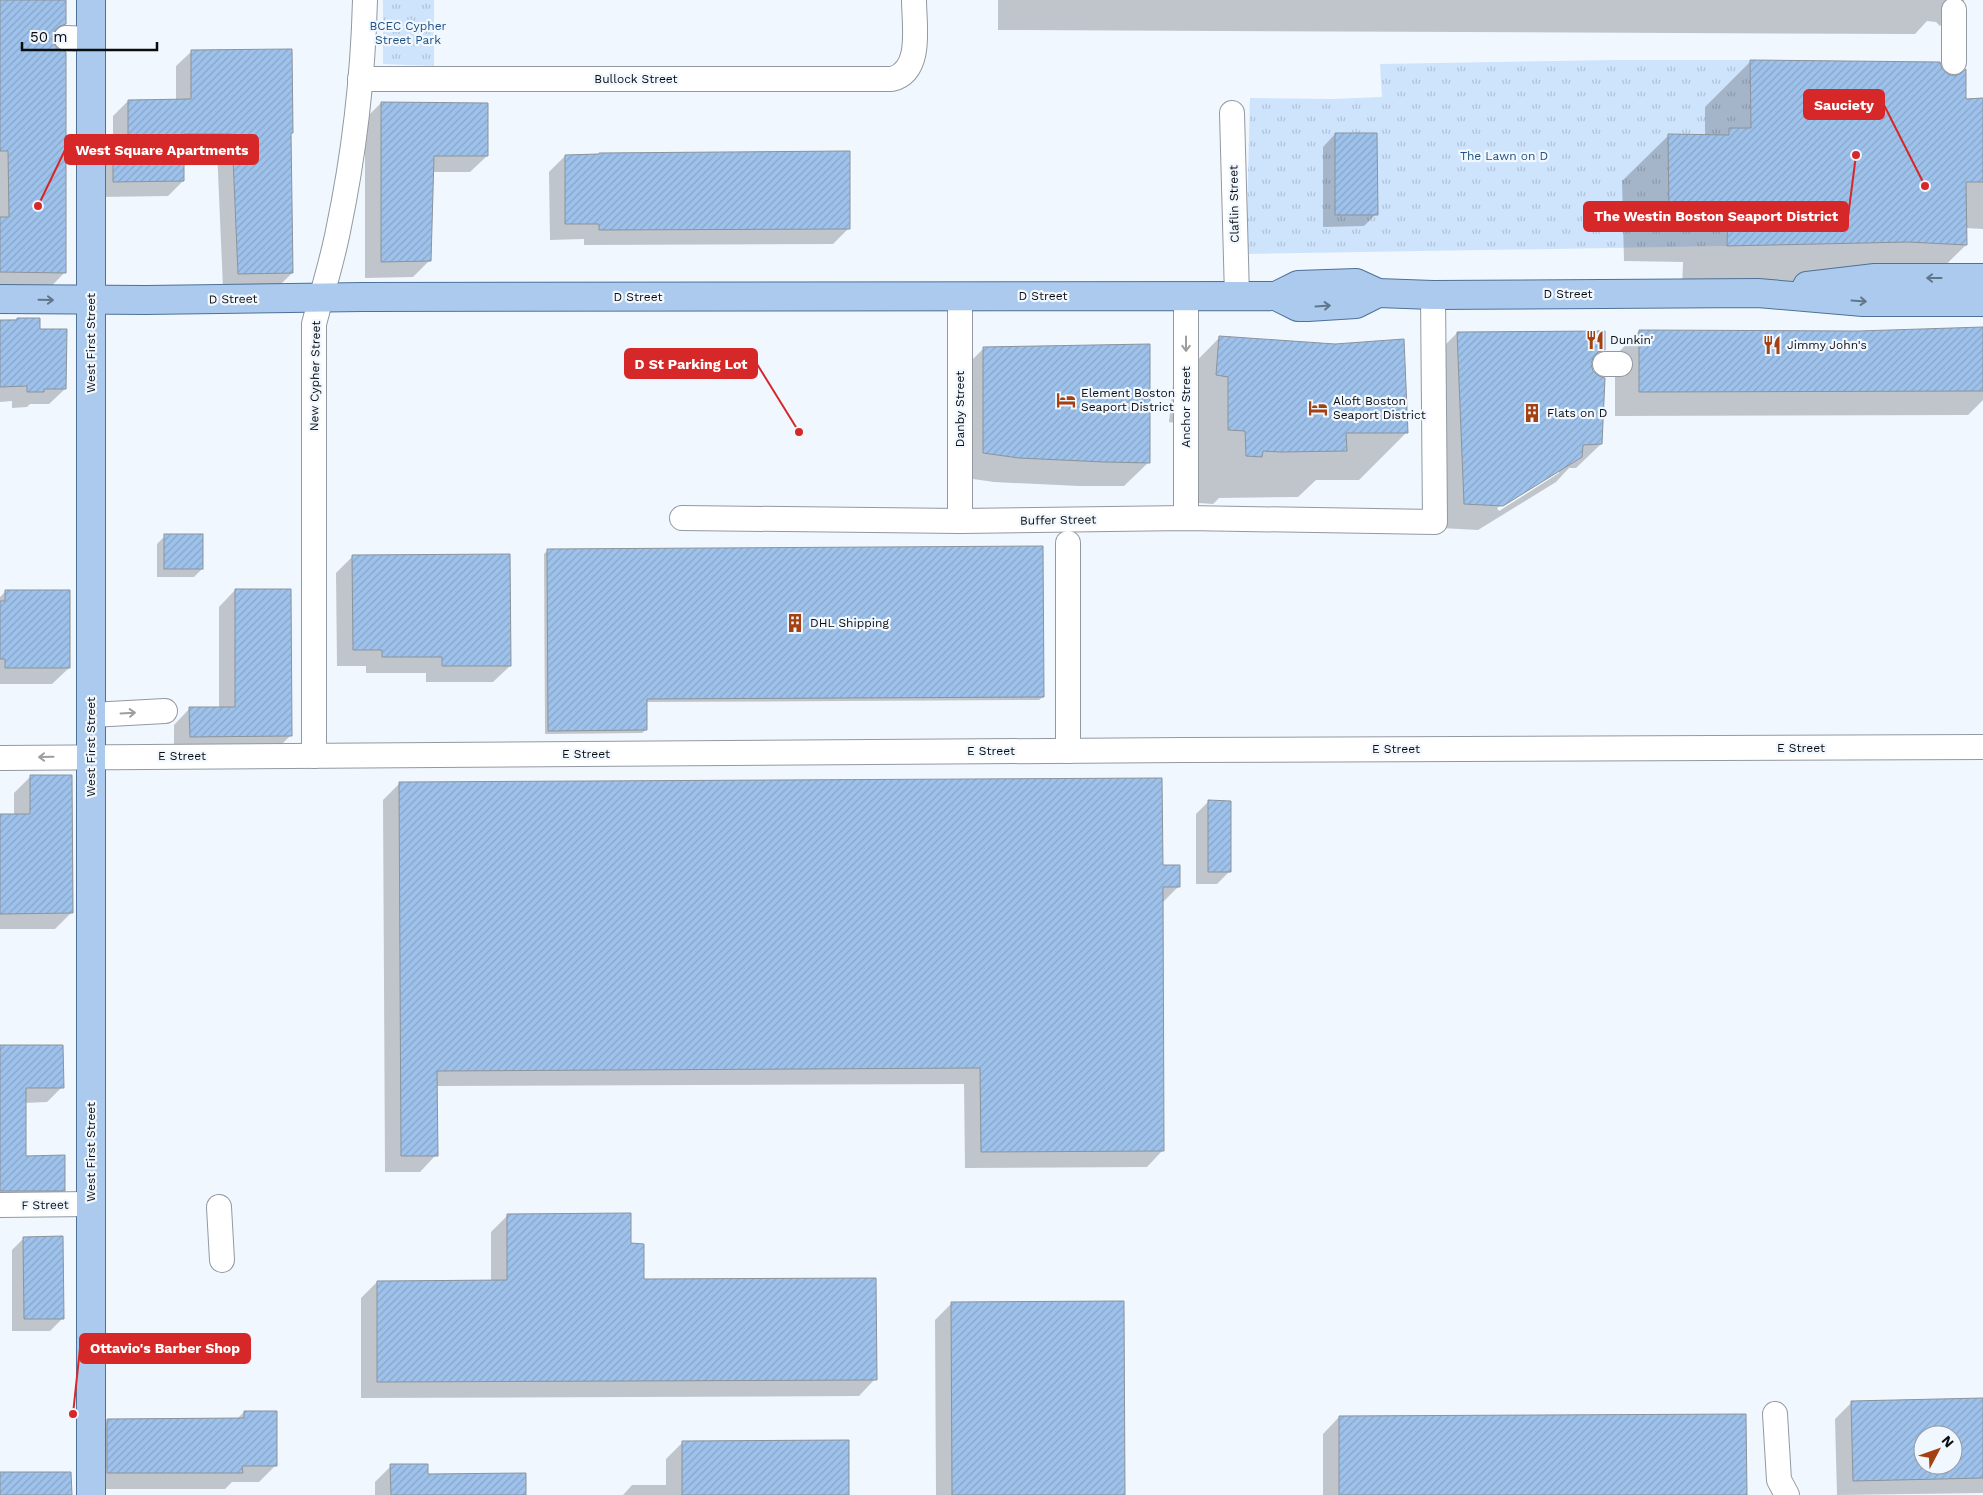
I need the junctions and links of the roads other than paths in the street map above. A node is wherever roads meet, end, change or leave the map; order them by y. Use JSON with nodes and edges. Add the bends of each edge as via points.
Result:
{"nodes":[{"id":1,"x":91,"y":0,"type":"edge"},
{"id":2,"x":365,"y":0,"type":"edge"},
{"id":3,"x":914,"y":0,"type":"edge"},
{"id":4,"x":1954,"y":10,"type":"dead end"},
{"id":5,"x":1954,"y":62,"type":"dead end"},
{"id":6,"x":360,"y":79,"type":"junction"},
{"id":7,"x":1232,"y":113,"type":"dead end"},
{"id":8,"x":1983,"y":278,"type":"edge"},
{"id":9,"x":1758,"y":293,"type":"junction"},
{"id":10,"x":1433,"y":295,"type":"junction"},
{"id":11,"x":960,"y":296,"type":"junction"},
{"id":12,"x":1186,"y":296,"type":"junction"},
{"id":13,"x":1237,"y":296,"type":"junction"},
{"id":14,"x":321,"y":298,"type":"junction"},
{"id":15,"x":0,"y":299,"type":"edge"},
{"id":16,"x":91,"y":300,"type":"junction"},
{"id":17,"x":1983,"y":302,"type":"edge"},
{"id":18,"x":682,"y":518,"type":"dead end"},
{"id":19,"x":1186,"y":518,"type":"junction"},
{"id":20,"x":960,"y":521,"type":"junction"},
{"id":21,"x":1068,"y":543,"type":"dead end"},
{"id":22,"x":166,"y":712,"type":"dead end"},
{"id":23,"x":91,"y":715,"type":"junction"},
{"id":24,"x":1983,"y":748,"type":"edge"},
{"id":25,"x":1068,"y":751,"type":"junction"},
{"id":26,"x":91,"y":756,"type":"junction"},
{"id":27,"x":314,"y":756,"type":"junction"},
{"id":28,"x":0,"y":758,"type":"edge"},
{"id":29,"x":91,"y":1204,"type":"junction"},
{"id":30,"x":0,"y":1205,"type":"edge"},
{"id":31,"x":219,"y":1207,"type":"dead end"},
{"id":32,"x":222,"y":1260,"type":"dead end"},
{"id":33,"x":1775,"y":1414,"type":"dead end"},
{"id":34,"x":91,"y":1495,"type":"edge"},
{"id":35,"x":1787,"y":1495,"type":"edge"}],
"edges":[{"from":1,"to":16,"type":"main road","name":"West First Street","via":[[78,38]]},
{"from":2,"to":6,"type":"street","name":"New Cypher Street"},
{"from":3,"to":6,"type":"street","name":"Bullock Street","via":[[914,55],[908,70],[901,76],[887,79]]},
{"from":4,"to":5,"type":"street"},
{"from":6,"to":14,"type":"street","name":"New Cypher Street","via":[[344,202]]},
{"from":7,"to":13,"type":"street","name":"Claflin Street"},
{"from":8,"to":9,"type":"main road","name":"D Street","one_way":true,"via":[[1857,279]]},
{"from":9,"to":10,"type":"main road","name":"D Street"},
{"from":9,"to":17,"type":"main road","name":"D Street","one_way":true,"via":[[1863,302]]},
{"from":10,"to":13,"type":"main road","name":"D Street","via":[[1378,293],[1356,304],[1308,307],[1298,307],[1276,296]]},
{"from":10,"to":19,"type":"street","name":"Buffer Street","via":[[1435,522]]},
{"from":11,"to":12,"type":"main road","name":"D Street"},
{"from":11,"to":14,"type":"main road","name":"D Street"},
{"from":11,"to":20,"type":"street","name":"Danby Street"},
{"from":12,"to":13,"type":"main road","name":"D Street"},
{"from":12,"to":19,"type":"street","name":"Anchor Street","one_way":true},
{"from":14,"to":16,"type":"main road","name":"D Street"},
{"from":14,"to":27,"type":"street","name":"New Cypher Street","via":[[314,329]]},
{"from":15,"to":16,"type":"main road","name":"D Street","one_way":true},
{"from":16,"to":23,"type":"main road","name":"West First Street"},
{"from":18,"to":20,"type":"street","name":"Buffer Street"},
{"from":19,"to":20,"type":"street","name":"Buffer Street"},
{"from":21,"to":25,"type":"street"},
{"from":23,"to":22,"type":"street","one_way":true},
{"from":23,"to":26,"type":"main road","name":"West First Street"},
{"from":24,"to":25,"type":"street","name":"E Street"},
{"from":25,"to":27,"type":"street","name":"E Street"},
{"from":26,"to":27,"type":"street","name":"E Street"},
{"from":26,"to":28,"type":"street","name":"E Street","one_way":true},
{"from":26,"to":29,"type":"main road","name":"West First Street"},
{"from":29,"to":30,"type":"street","name":"F Street"},
{"from":29,"to":34,"type":"main road","name":"West First Street"},
{"from":31,"to":32,"type":"street"},
{"from":33,"to":35,"type":"street","via":[[1779,1480]]}]}
